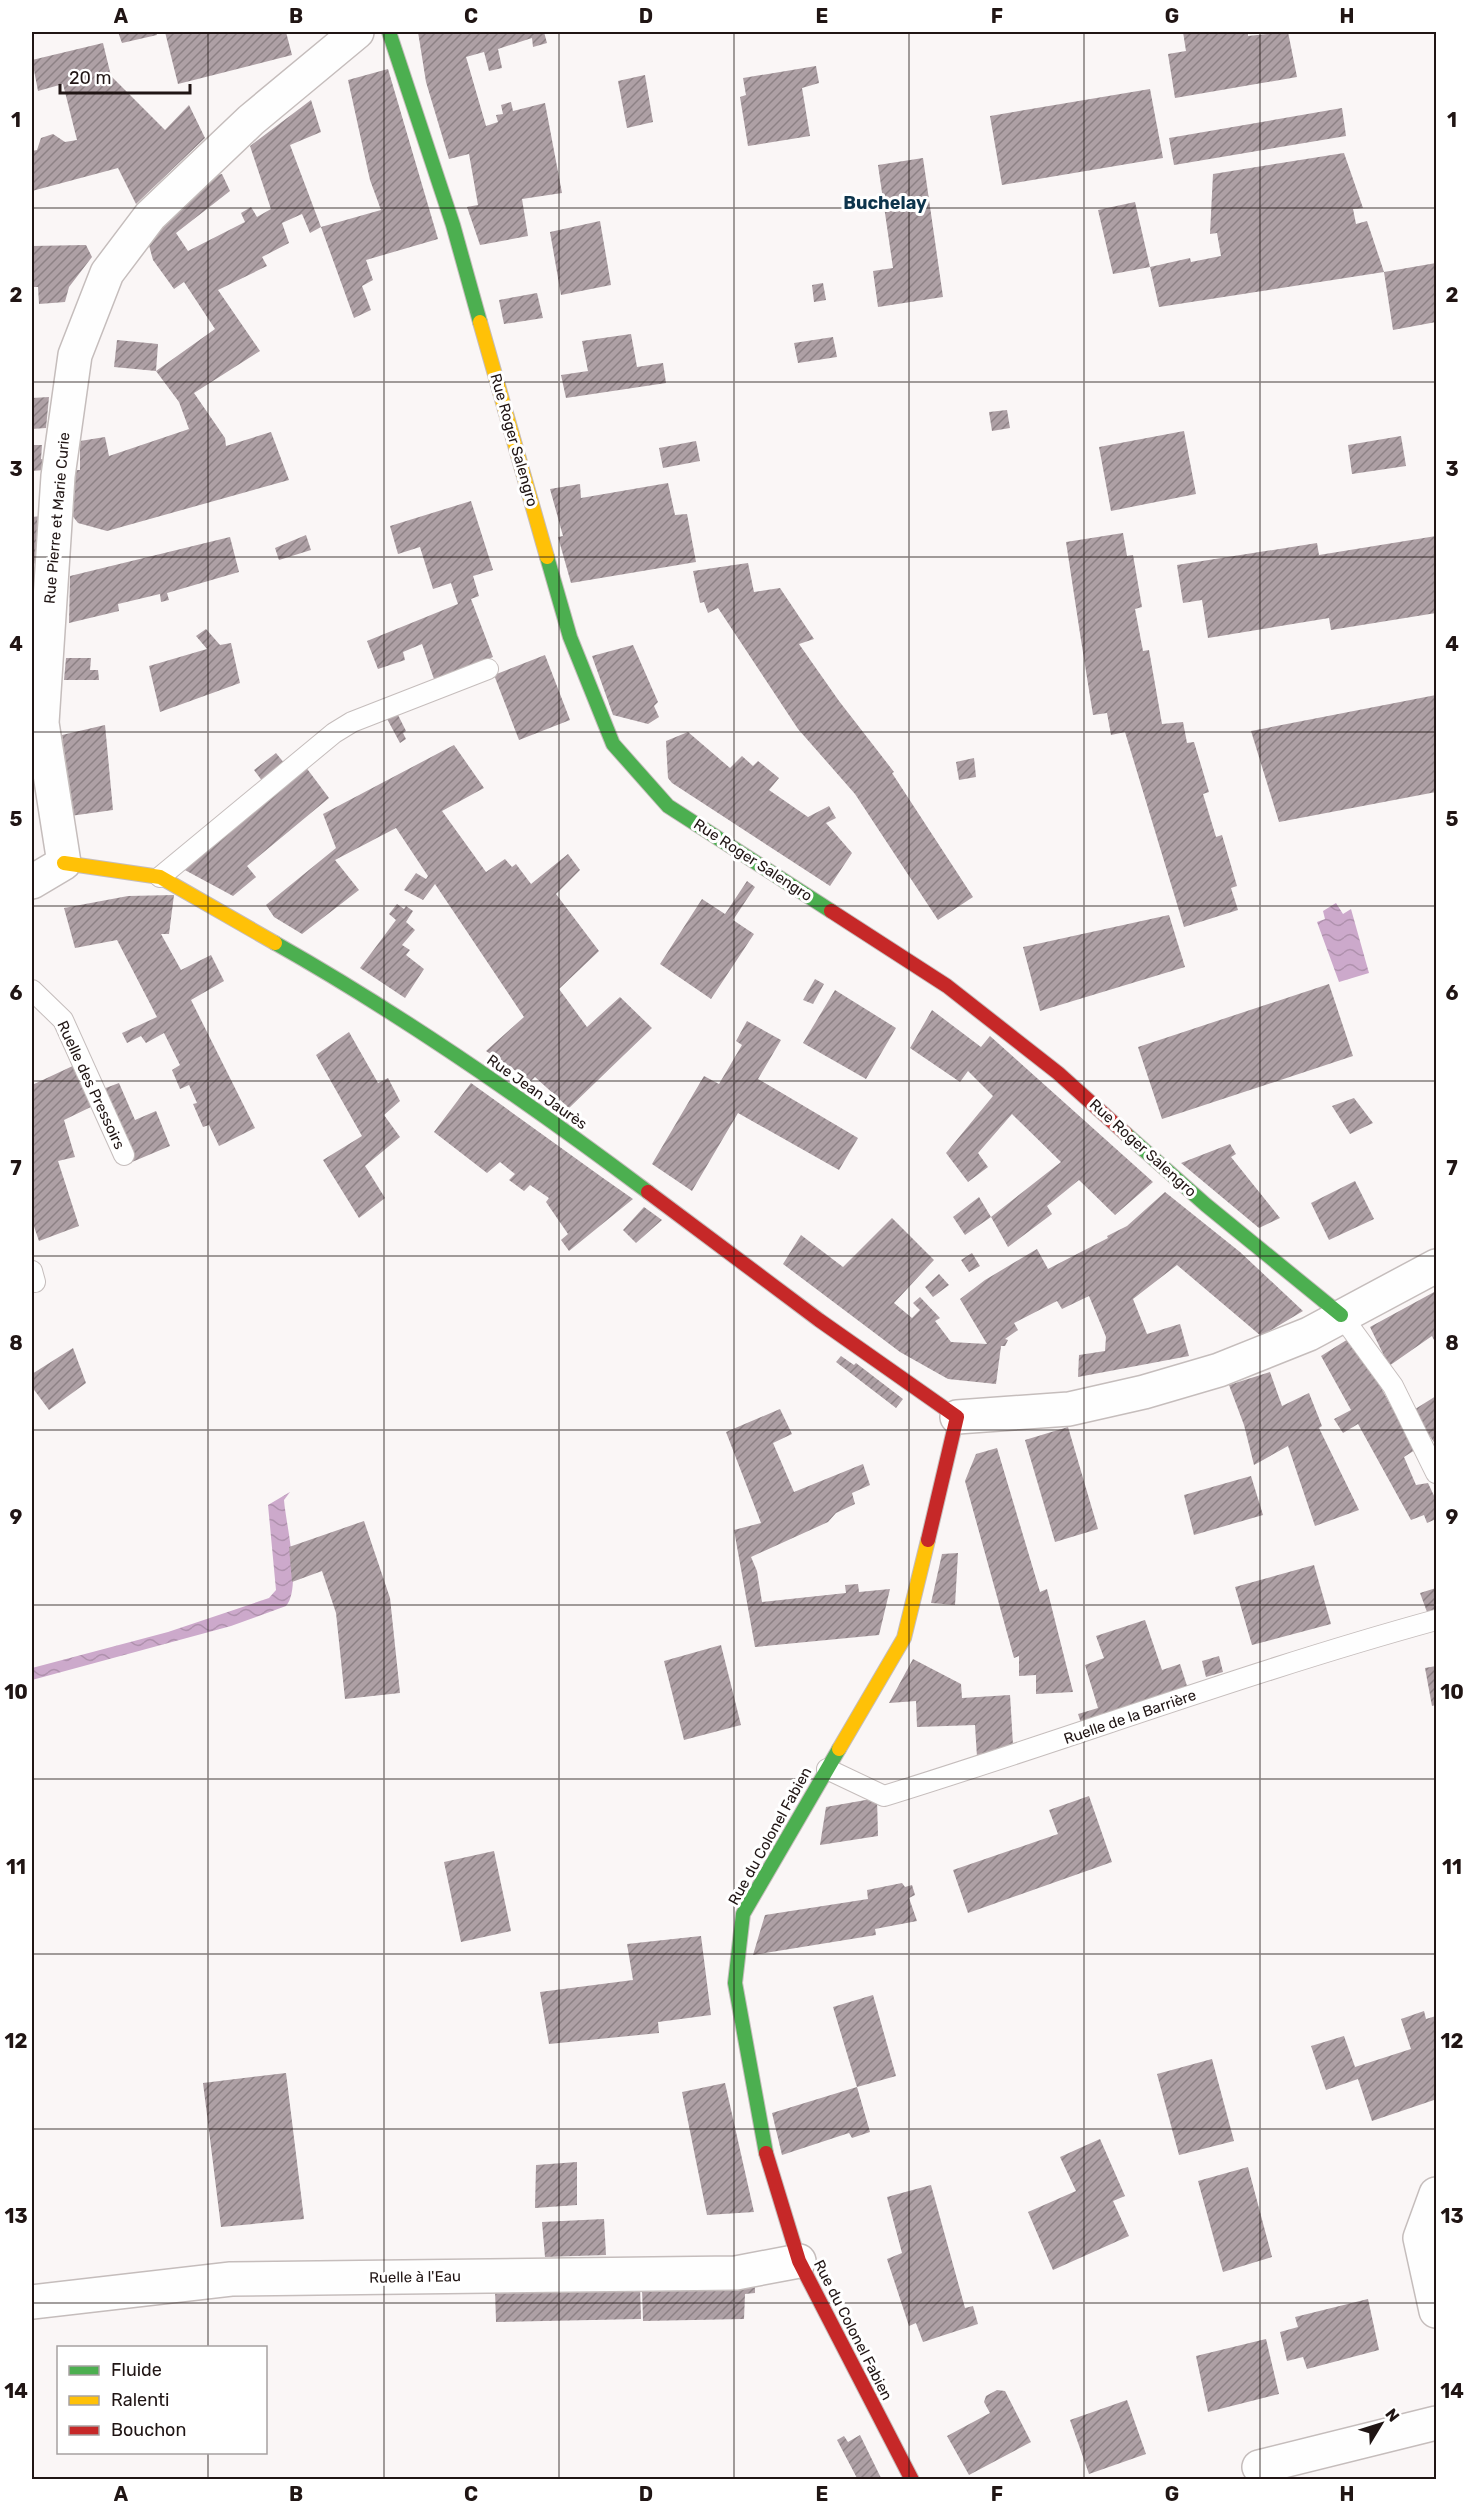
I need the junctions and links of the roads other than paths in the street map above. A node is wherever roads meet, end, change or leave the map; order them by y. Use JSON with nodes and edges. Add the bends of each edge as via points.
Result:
{"nodes":[{"id":1,"x":357,"y":32,"type":"edge"},
{"id":2,"x":389,"y":32,"type":"edge"},
{"id":3,"x":488,"y":669,"type":"dead end"},
{"id":4,"x":64,"y":863,"type":"junction"},
{"id":5,"x":160,"y":877,"type":"junction"},
{"id":6,"x":32,"y":882,"type":"edge"},
{"id":7,"x":32,"y":990,"type":"edge"},
{"id":8,"x":124,"y":1155,"type":"dead end"},
{"id":9,"x":1437,"y":1266,"type":"edge"},
{"id":10,"x":1341,"y":1314,"type":"junction"},
{"id":11,"x":957,"y":1417,"type":"junction"},
{"id":12,"x":1437,"y":1473,"type":"edge"},
{"id":13,"x":1437,"y":1620,"type":"edge"},
{"id":14,"x":827,"y":1769,"type":"junction"},
{"id":15,"x":1437,"y":2194,"type":"edge"},
{"id":16,"x":799,"y":2261,"type":"junction"},
{"id":17,"x":32,"y":2302,"type":"edge"},
{"id":18,"x":1437,"y":2311,"type":"edge"},
{"id":19,"x":1437,"y":2423,"type":"edge"},
{"id":20,"x":1259,"y":2466,"type":"dead end"},
{"id":21,"x":912,"y":2480,"type":"edge"}],
"edges":[{"from":1,"to":4,"type":"street","name":"Rue Pierre et Marie Curie","via":[[251,120],[150,216],[108,273],[75,355],[58,476],[42,723]]},
{"from":2,"to":10,"type":"street","name":"Rue Roger Salengro","via":[[453,225],[570,637],[613,744],[668,806],[947,986],[1050,1067],[1206,1205]]},
{"from":3,"to":5,"type":"lane","via":[[352,722],[334,733]]},
{"from":4,"to":5,"type":"street","name":"Rue Jean Jaurès"},
{"from":4,"to":6,"type":"street"},
{"from":5,"to":11,"type":"street","name":"Rue Jean Jaurès","via":[[367,994],[544,1114],[819,1320]]},
{"from":7,"to":8,"type":"lane","name":"Ruelle des Pressoirs","via":[[63,1020]]},
{"from":9,"to":10,"type":"street"},
{"from":10,"to":11,"type":"street","via":[[1309,1334],[1219,1370],[1144,1392],[1069,1409]]},
{"from":10,"to":12,"type":"lane","name":"Rue Roger Salengro","via":[[1393,1386]]},
{"from":11,"to":14,"type":"street","name":"Rue du Colonel Fabien","via":[[904,1638]]},
{"from":13,"to":14,"type":"lane","name":"Ruelle de la Barrière","via":[[1364,1640],[884,1796]]},
{"from":14,"to":16,"type":"street","name":"Rue du Colonel Fabien","via":[[743,1914],[735,1983],[761,2137]]},
{"from":15,"to":18,"type":"street","via":[[1420,2238]]},
{"from":16,"to":17,"type":"street","name":"Ruelle à l'Eau","via":[[736,2273],[231,2279]]},
{"from":16,"to":21,"type":"street","name":"Rue du Colonel Fabien"},
{"from":19,"to":20,"type":"street"}]}
